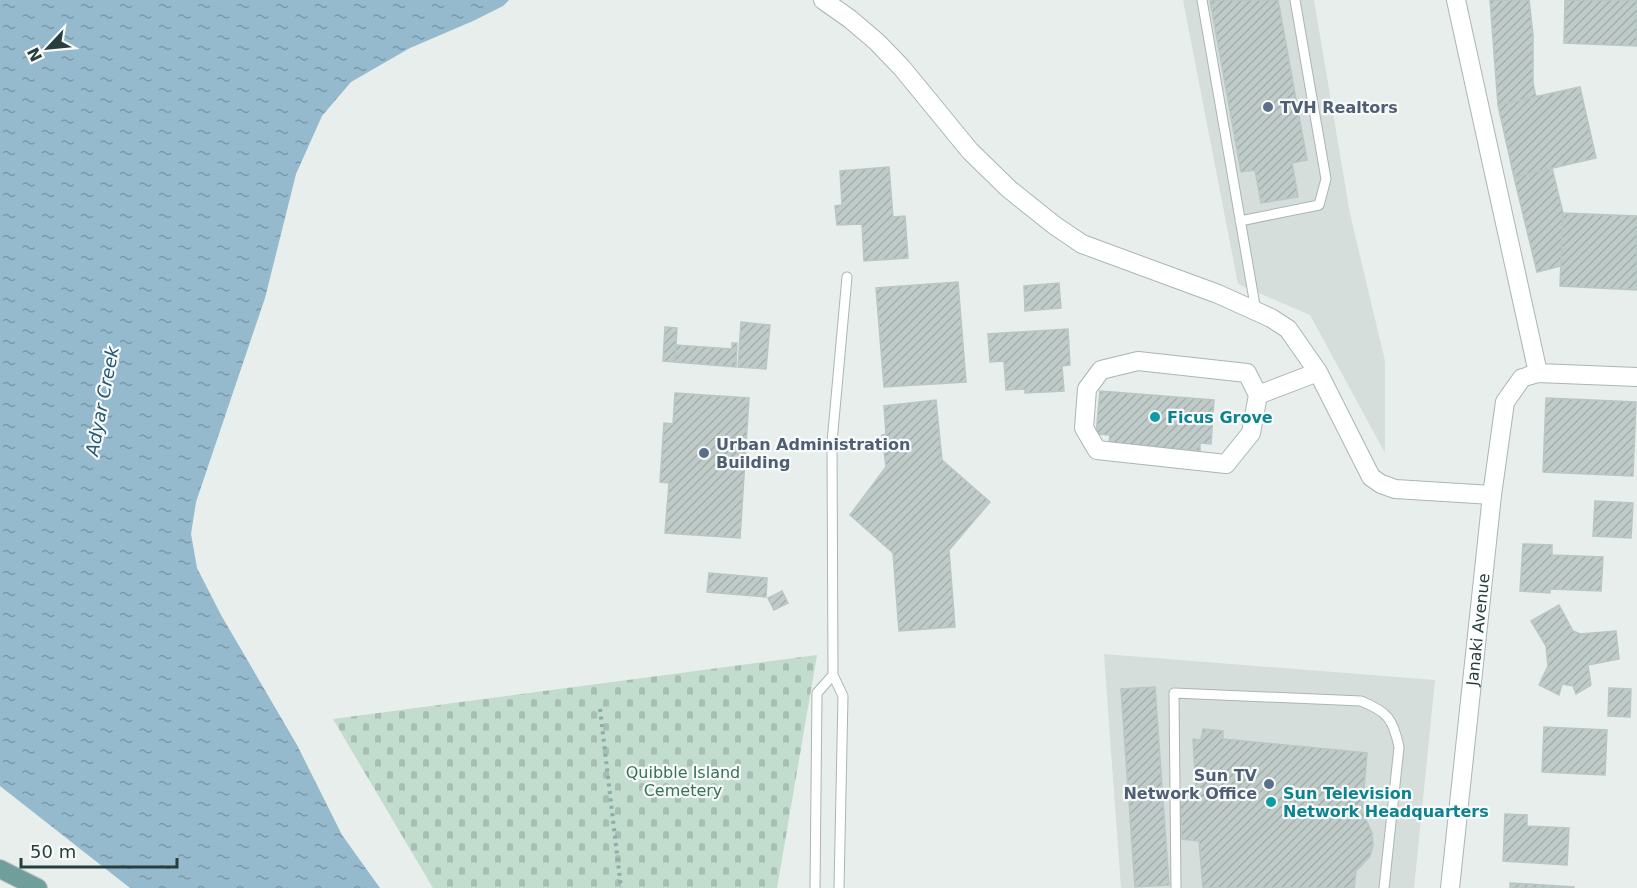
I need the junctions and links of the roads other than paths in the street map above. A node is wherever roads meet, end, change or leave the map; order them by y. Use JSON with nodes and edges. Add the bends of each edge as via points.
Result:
{"nodes":[{"id":1,"x":822,"y":0,"type":"edge"},
{"id":2,"x":1202,"y":0,"type":"edge"},
{"id":3,"x":1295,"y":0,"type":"edge"},
{"id":4,"x":1456,"y":0,"type":"edge"},
{"id":5,"x":1239,"y":221,"type":"junction"},
{"id":6,"x":847,"y":277,"type":"dead end"},
{"id":7,"x":1256,"y":311,"type":"junction"},
{"id":8,"x":1318,"y":372,"type":"junction"},
{"id":9,"x":1530,"y":375,"type":"junction"},
{"id":10,"x":1637,"y":377,"type":"edge"},
{"id":11,"x":1258,"y":395,"type":"junction"},
{"id":12,"x":1492,"y":495,"type":"junction"},
{"id":13,"x":833,"y":675,"type":"junction"},
{"id":14,"x":0,"y":869,"type":"edge"},
{"id":15,"x":38,"y":888,"type":"edge"},
{"id":16,"x":815,"y":888,"type":"edge"},
{"id":17,"x":839,"y":888,"type":"edge"},
{"id":18,"x":1176,"y":888,"type":"edge"},
{"id":19,"x":1384,"y":888,"type":"edge"},
{"id":20,"x":1450,"y":888,"type":"edge"}],
"edges":[{"from":1,"to":7,"type":"street","via":[[877,42],[970,151],[1054,225],[1082,244]]},
{"from":2,"to":5,"type":"lane"},
{"from":3,"to":5,"type":"lane","via":[[1326,179],[1319,205]]},
{"from":4,"to":9,"type":"street"},
{"from":5,"to":7,"type":"lane"},
{"from":6,"to":13,"type":"lane","via":[[832,442]]},
{"from":7,"to":8,"type":"street","via":[[1288,329]]},
{"from":8,"to":11,"type":"street"},
{"from":8,"to":12,"type":"street","via":[[1371,477],[1395,489]]},
{"from":9,"to":10,"type":"street"},
{"from":9,"to":12,"type":"street","name":"Janaki Avenue","via":[[1504,402]]},
{"from":11,"to":11,"type":"street","via":[[1251,432],[1226,464],[1097,450],[1084,428],[1087,389],[1101,370],[1138,361],[1247,373]]},
{"from":12,"to":20,"type":"street","name":"Janaki Avenue"},
{"from":13,"to":16,"type":"lane","via":[[817,693]]},
{"from":13,"to":17,"type":"lane","via":[[843,696]]},
{"from":14,"to":15,"type":"main road"},
{"from":18,"to":19,"type":"lane","via":[[1174,693],[1361,700],[1378,707],[1394,724],[1399,747]]}]}
